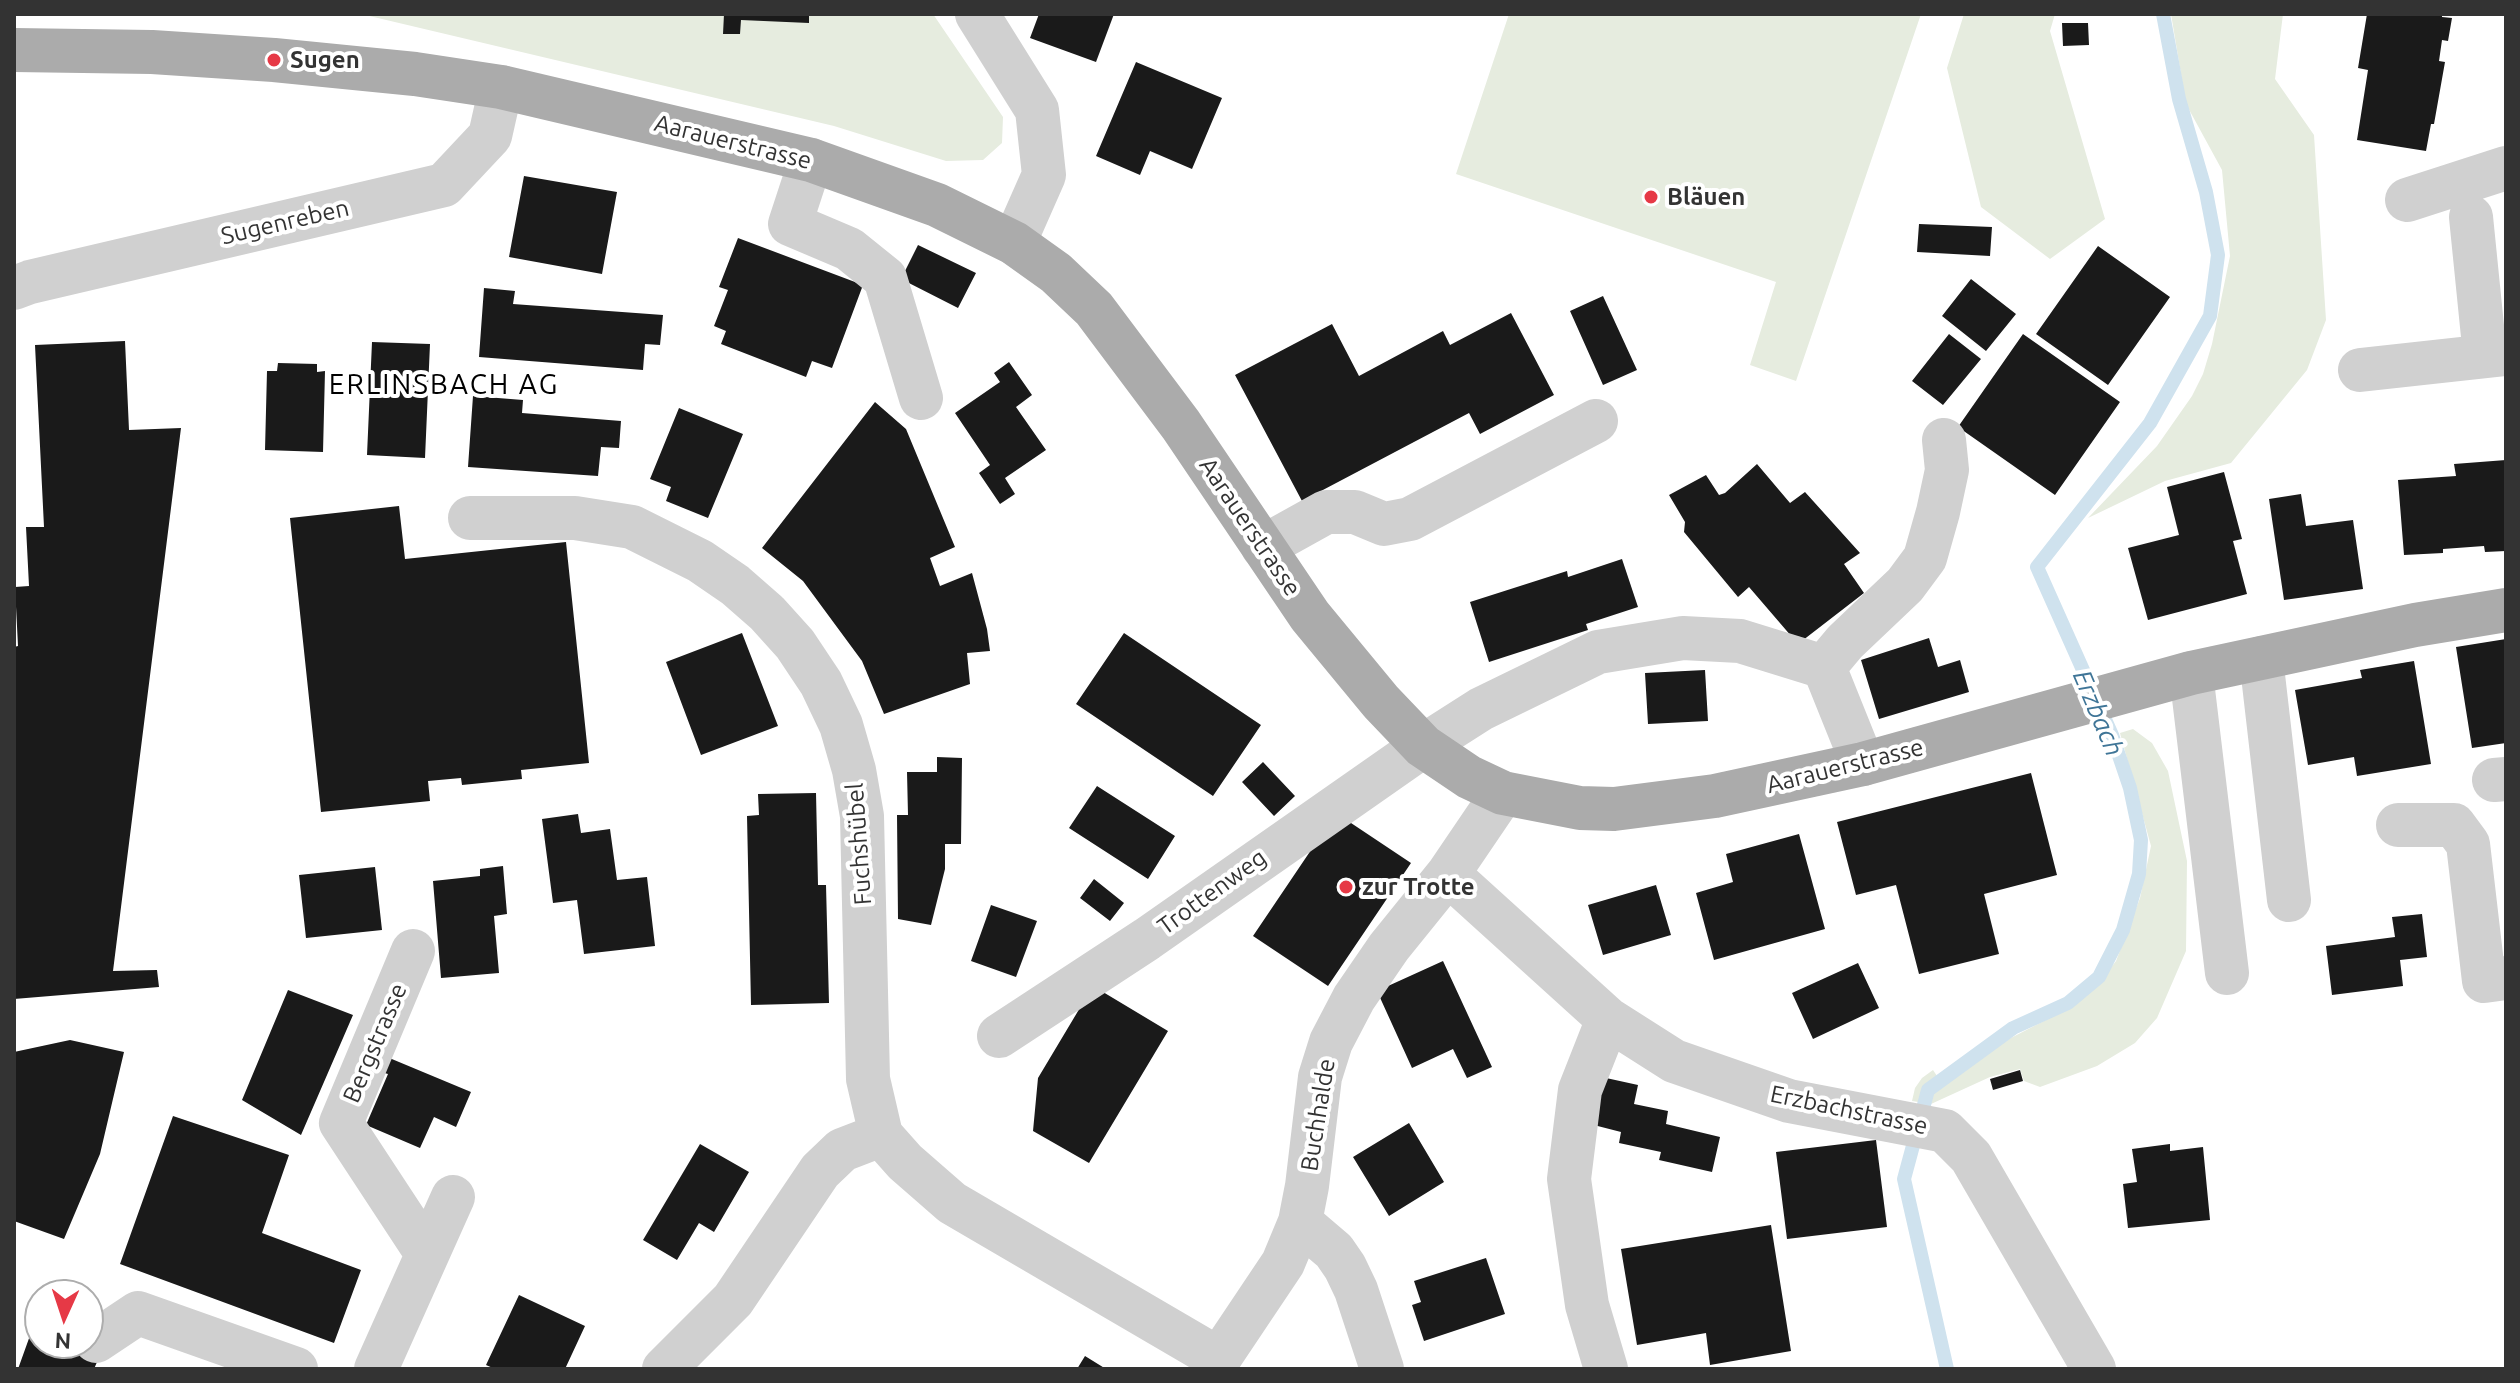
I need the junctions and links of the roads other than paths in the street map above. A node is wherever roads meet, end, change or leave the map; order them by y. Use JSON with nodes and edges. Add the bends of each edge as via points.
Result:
{"nodes":[{"id":1,"x":977,"y":14,"type":"edge"},
{"id":2,"x":14,"y":50,"type":"edge"},
{"id":3,"x":501,"y":87,"type":"junction"},
{"id":4,"x":811,"y":160,"type":"junction"},
{"id":5,"x":2506,"y":168,"type":"edge"},
{"id":6,"x":2407,"y":200,"type":"dead end"},
{"id":7,"x":2471,"y":217,"type":"dead end"},
{"id":8,"x":1014,"y":243,"type":"junction"},
{"id":9,"x":14,"y":288,"type":"edge"},
{"id":10,"x":2496,"y":355,"type":"edge"},
{"id":11,"x":2360,"y":370,"type":"dead end"},
{"id":12,"x":921,"y":398,"type":"dead end"},
{"id":13,"x":1596,"y":421,"type":"dead end"},
{"id":14,"x":1944,"y":440,"type":"dead end"},
{"id":15,"x":470,"y":518,"type":"dead end"},
{"id":16,"x":1263,"y":547,"type":"junction"},
{"id":17,"x":2506,"y":610,"type":"edge"},
{"id":18,"x":2261,"y":658,"type":"junction"},
{"id":19,"x":1824,"y":667,"type":"junction"},
{"id":20,"x":2178,"y":677,"type":"junction"},
{"id":21,"x":1423,"y":746,"type":"junction"},
{"id":22,"x":1863,"y":764,"type":"junction"},
{"id":23,"x":1503,"y":793,"type":"junction"},
{"id":24,"x":2398,"y":825,"type":"dead end"},
{"id":25,"x":1448,"y":874,"type":"junction"},
{"id":26,"x":2289,"y":900,"type":"dead end"},
{"id":27,"x":413,"y":951,"type":"dead end"},
{"id":28,"x":2227,"y":973,"type":"dead end"},
{"id":29,"x":2506,"y":978,"type":"edge"},
{"id":30,"x":1608,"y":1019,"type":"junction"},
{"id":31,"x":999,"y":1036,"type":"dead end"},
{"id":32,"x":881,"y":1135,"type":"junction"},
{"id":33,"x":453,"y":1197,"type":"dead end"},
{"id":34,"x":1300,"y":1222,"type":"junction"},
{"id":35,"x":427,"y":1254,"type":"junction"},
{"id":36,"x":104,"y":1336,"type":"edge"},
{"id":37,"x":1216,"y":1364,"type":"edge"},
{"id":38,"x":296,"y":1369,"type":"edge"},
{"id":39,"x":376,"y":1369,"type":"edge"},
{"id":40,"x":664,"y":1369,"type":"edge"},
{"id":41,"x":1382,"y":1369,"type":"edge"},
{"id":42,"x":1606,"y":1369,"type":"edge"},
{"id":43,"x":2094,"y":1369,"type":"edge"}],
"edges":[{"from":1,"to":8,"type":"street","via":[[1037,110],[1044,175]]},
{"from":2,"to":3,"type":"main road","name":"Aarauerstrasse","via":[[274,60]]},
{"from":3,"to":4,"type":"main road","name":"Aarauerstrasse"},
{"from":3,"to":9,"type":"street","name":"Sugenreben","via":[[490,136],[444,185]]},
{"from":4,"to":8,"type":"main road","name":"Aarauerstrasse","via":[[937,205]]},
{"from":4,"to":12,"type":"street","via":[[790,224],[849,249],[885,278]]},
{"from":5,"to":6,"type":"street"},
{"from":7,"to":10,"type":"street"},
{"from":8,"to":16,"type":"main road","name":"Aarauerstrasse","via":[[1094,309]]},
{"from":10,"to":11,"type":"street"},
{"from":13,"to":16,"type":"street","via":[[1410,519],[1384,524],[1355,512],[1326,512]]},
{"from":14,"to":19,"type":"street","via":[[1947,470],[1925,558]]},
{"from":15,"to":32,"type":"street","name":"Fuchshübel","via":[[575,518],[632,527],[735,585],[795,644],[821,683],[841,725],[862,816],[868,1079]]},
{"from":16,"to":21,"type":"main road","name":"Aarauerstrasse","via":[[1320,628]]},
{"from":17,"to":18,"type":"main road","name":"Aarauerstrasse"},
{"from":18,"to":20,"type":"main road","name":"Aarauerstrasse"},
{"from":18,"to":26,"type":"street"},
{"from":19,"to":21,"type":"street","name":"Trottenweg","via":[[1740,641],[1683,638],[1598,652],[1481,709]]},
{"from":19,"to":22,"type":"street"},
{"from":20,"to":22,"type":"main road","name":"Aarauerstrasse"},
{"from":20,"to":28,"type":"street"},
{"from":21,"to":23,"type":"main road","name":"Aarauerstrasse"},
{"from":21,"to":31,"type":"street","name":"Trottenweg"},
{"from":22,"to":23,"type":"main road","name":"Aarauerstrasse","via":[[1715,796],[1614,809]]},
{"from":23,"to":25,"type":"street","name":"Buchhalde"},
{"from":24,"to":29,"type":"street","via":[[2454,825],[2468,844],[2484,981]]},
{"from":25,"to":30,"type":"street","name":"Erzbachstrasse"},
{"from":25,"to":34,"type":"street","name":"Buchhalde","via":[[1371,972],[1331,1042],[1320,1077]]},
{"from":27,"to":35,"type":"street","name":"Bergstrasse","via":[[341,1123]]},
{"from":30,"to":42,"type":"street","via":[[1580,1090],[1569,1179],[1587,1305]]},
{"from":30,"to":43,"type":"street","name":"Erzbachstrasse","via":[[1674,1061],[1789,1101],[1945,1131],[1971,1157]]},
{"from":32,"to":37,"type":"street","name":"Fuchshübel","via":[[952,1203]]},
{"from":32,"to":40,"type":"street","via":[[842,1150],[820,1171],[733,1300]]},
{"from":33,"to":35,"type":"street"},
{"from":34,"to":37,"type":"street","name":"Buchhalde","via":[[1283,1263]]},
{"from":34,"to":41,"type":"street","via":[[1345,1267]]},
{"from":35,"to":39,"type":"street"},
{"from":36,"to":38,"type":"street","via":[[138,1313]]}]}
